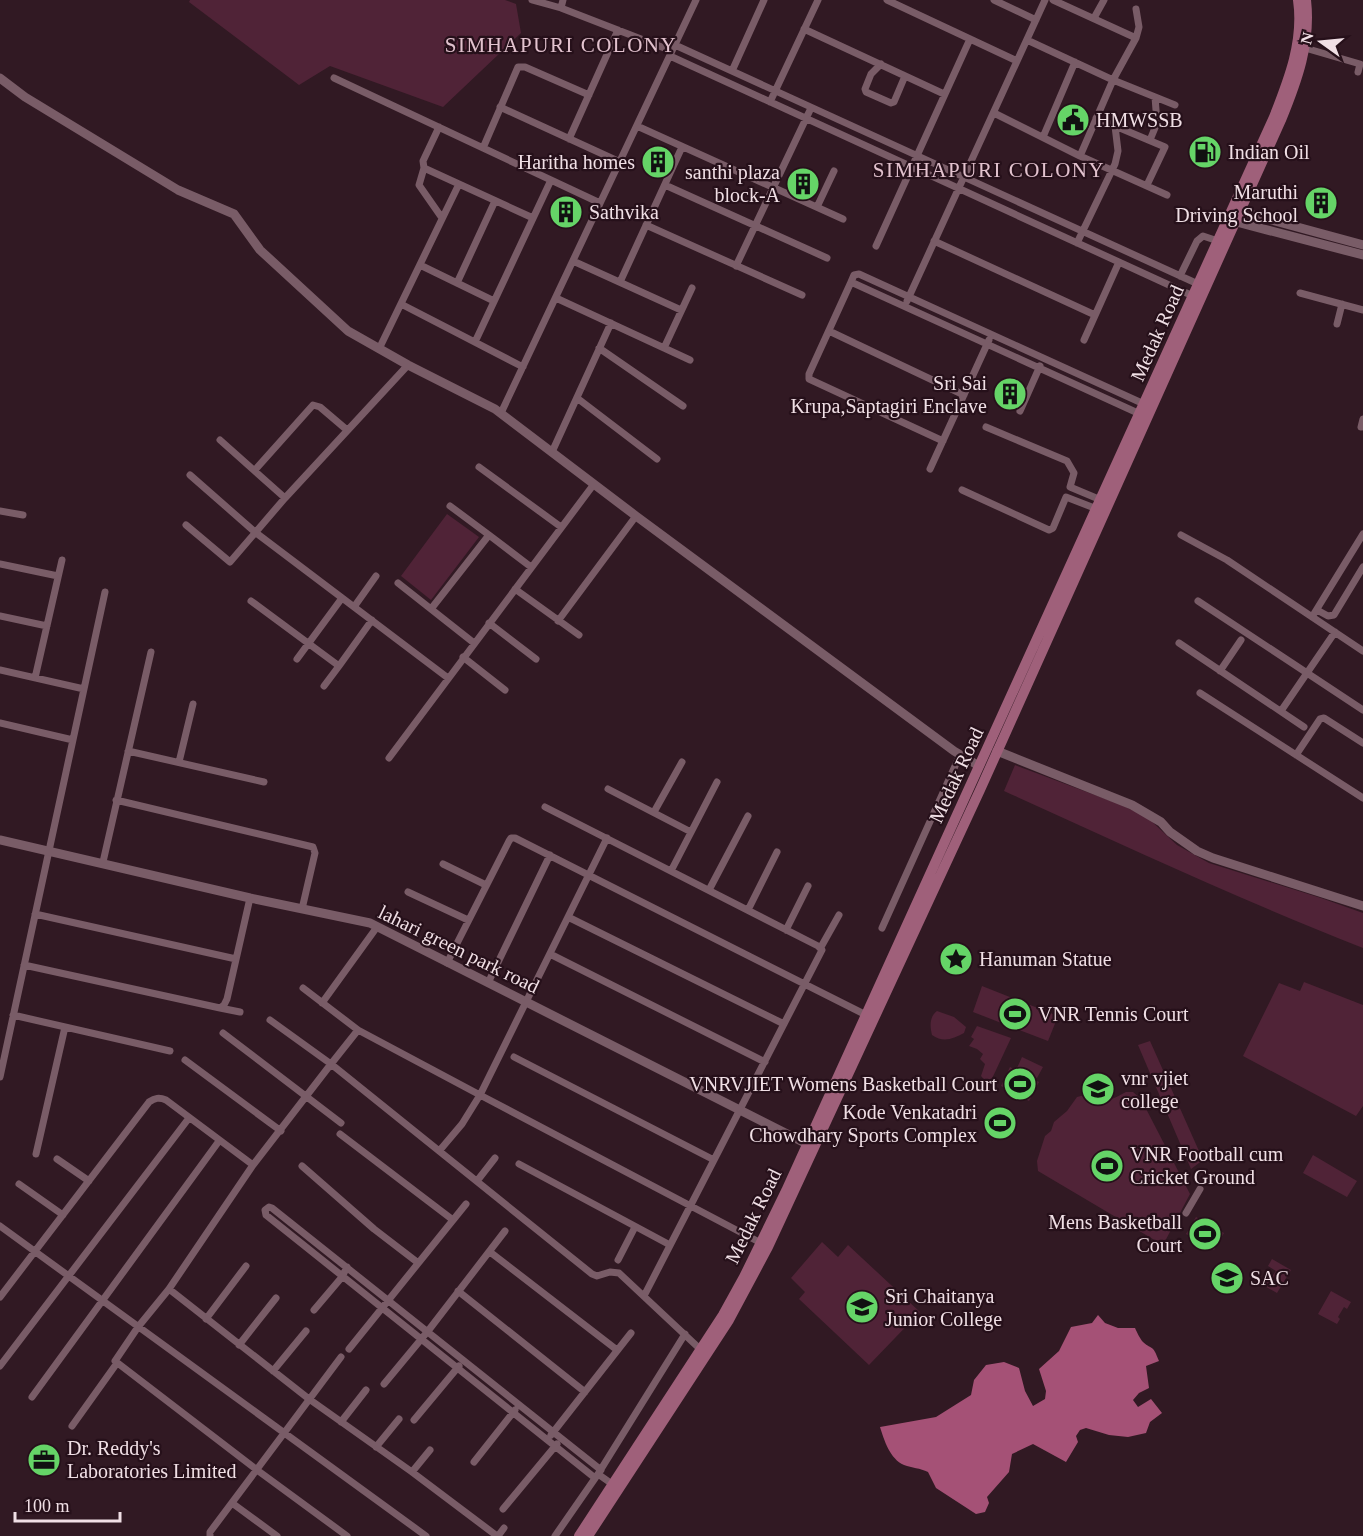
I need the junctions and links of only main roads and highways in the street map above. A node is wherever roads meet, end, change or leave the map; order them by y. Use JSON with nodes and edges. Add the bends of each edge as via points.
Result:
{"nodes":[{"id":1,"x":1299,"y":0,"type":"edge"},
{"id":2,"x":1306,"y":0,"type":"edge"},
{"id":3,"x":1234,"y":216,"type":"junction"},
{"id":4,"x":1050,"y":623,"type":"junction"},
{"id":5,"x":579,"y":1536,"type":"edge"},
{"id":6,"x":588,"y":1536,"type":"edge"}],
"edges":[{"from":1,"to":3,"type":"main road","name":"Medak Road","via":[[1296,57]]},
{"from":2,"to":3,"type":"main road","name":"Medak Road","via":[[1305,48],[1296,82]]},
{"from":3,"to":4,"type":"main road","name":"Medak Road"},
{"from":3,"to":4,"type":"main road","name":"Medak Road","via":[[1198,284]]},
{"from":4,"to":5,"type":"main road","name":"Medak Road","via":[[979,766],[761,1243],[723,1316]]},
{"from":4,"to":6,"type":"main road","name":"Medak Road","via":[[997,751],[751,1280]]}]}
